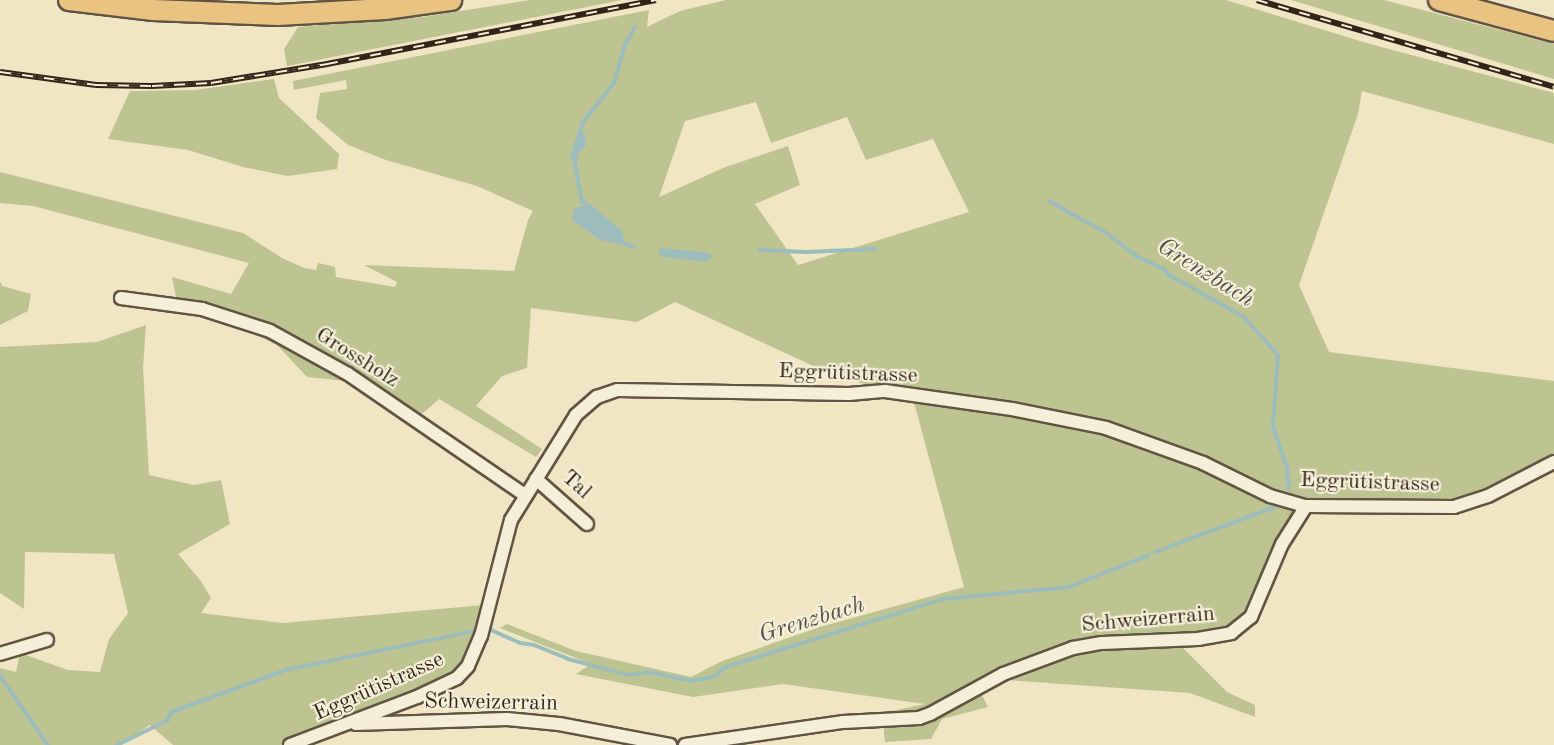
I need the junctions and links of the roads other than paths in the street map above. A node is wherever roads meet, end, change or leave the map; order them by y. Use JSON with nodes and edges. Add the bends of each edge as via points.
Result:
{"nodes":[{"id":1,"x":69,"y":0,"type":"edge"},
{"id":2,"x":451,"y":0,"type":"edge"},
{"id":3,"x":1439,"y":0,"type":"edge"},
{"id":4,"x":1554,"y":32,"type":"edge"},
{"id":5,"x":121,"y":298,"type":"dead end"},
{"id":6,"x":1554,"y":462,"type":"edge"},
{"id":7,"x":1539,"y":471,"type":"junction"},
{"id":8,"x":1554,"y":472,"type":"edge"},
{"id":9,"x":536,"y":479,"type":"junction"},
{"id":10,"x":525,"y":495,"type":"junction"},
{"id":11,"x":1306,"y":506,"type":"junction"},
{"id":12,"x":587,"y":524,"type":"dead end"},
{"id":13,"x":47,"y":640,"type":"dead end"},
{"id":14,"x":0,"y":654,"type":"edge"},
{"id":15,"x":345,"y":724,"type":"junction"},
{"id":16,"x":316,"y":740,"type":"edge"},
{"id":17,"x":290,"y":745,"type":"edge"},
{"id":18,"x":670,"y":745,"type":"edge"},
{"id":19,"x":685,"y":745,"type":"edge"}],
"edges":[{"from":1,"to":2,"type":"main road","via":[[153,10],[278,15],[373,10]]},
{"from":3,"to":4,"type":"main road"},
{"from":5,"to":10,"type":"street","name":"Grossholz","via":[[202,309],[270,331],[348,374]]},
{"from":6,"to":7,"type":"street","name":"Eggrütistrasse"},
{"from":7,"to":8,"type":"street"},
{"from":7,"to":11,"type":"street","name":"Eggrütistrasse","via":[[1488,496],[1454,507]]},
{"from":9,"to":10,"type":"street","name":"Eggrütistrasse"},
{"from":9,"to":11,"type":"street","name":"Eggrütistrasse","via":[[576,415],[597,397],[617,390],[849,394],[885,391],[1012,409],[1106,428],[1203,463],[1270,496]]},
{"from":9,"to":12,"type":"street","name":"Tal"},
{"from":10,"to":15,"type":"street","name":"Eggrütistrasse","via":[[506,533],[481,636],[468,666],[457,678],[417,697]]},
{"from":11,"to":19,"type":"street","name":"Schweizerrain","via":[[1282,544],[1251,617],[1231,633],[1062,650],[1003,674],[920,718],[843,722]]},
{"from":13,"to":14,"type":"street"},
{"from":15,"to":16,"type":"street","name":"Eggrütistrasse"},
{"from":15,"to":18,"type":"street","name":"Schweizerrain","via":[[507,719],[559,724]]},
{"from":16,"to":17,"type":"street","name":"Eggrütistrasse"}]}
